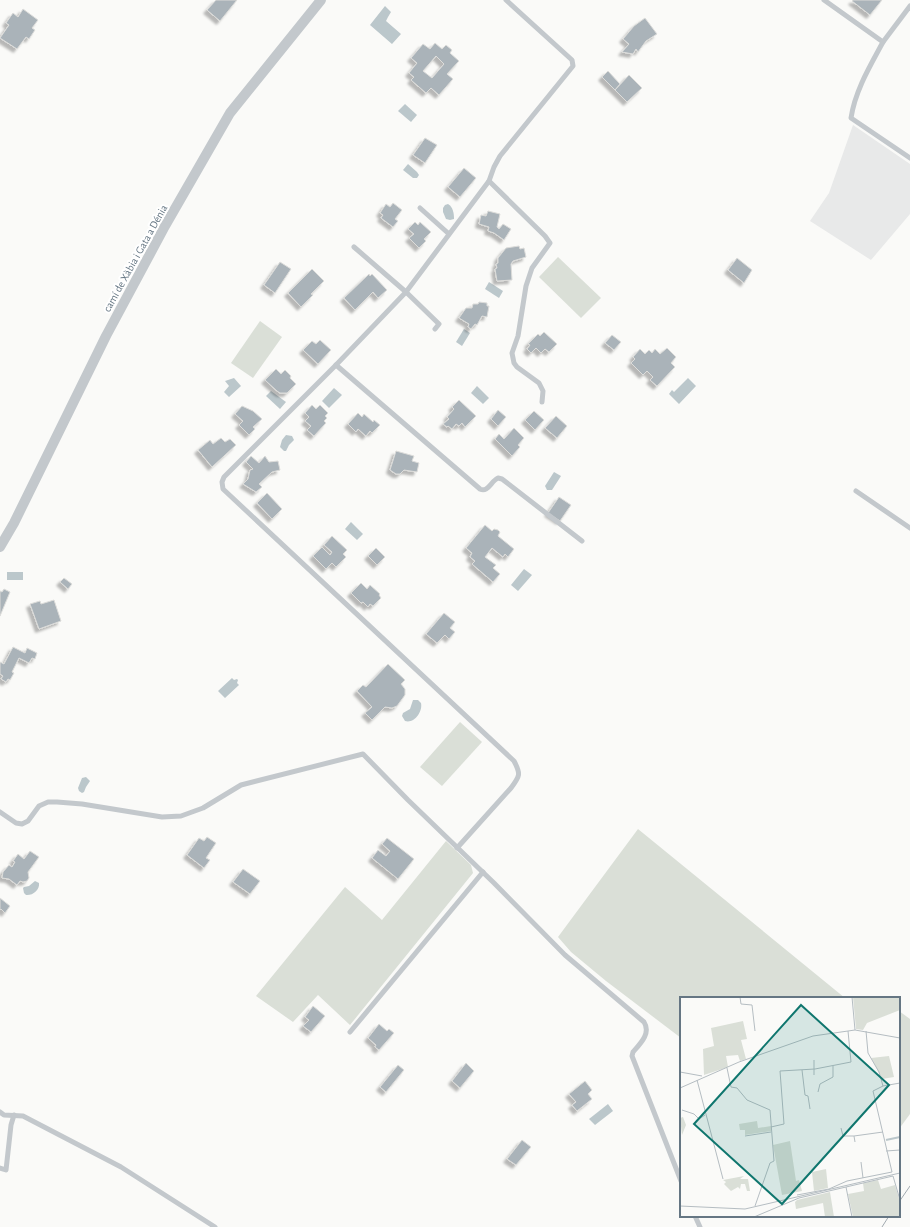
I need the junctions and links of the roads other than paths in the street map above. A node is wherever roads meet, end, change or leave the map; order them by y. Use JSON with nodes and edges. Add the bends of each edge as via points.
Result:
{"nodes":[{"id":1,"x":321,"y":0,"type":"edge"},
{"id":2,"x":506,"y":0,"type":"edge"},
{"id":3,"x":824,"y":0,"type":"edge"},
{"id":4,"x":910,"y":6,"type":"edge"},
{"id":5,"x":883,"y":42,"type":"junction"},
{"id":6,"x":910,"y":158,"type":"edge"},
{"id":7,"x":489,"y":181,"type":"junction"},
{"id":8,"x":420,"y":208,"type":"dead end"},
{"id":9,"x":449,"y":234,"type":"junction"},
{"id":10,"x":354,"y":247,"type":"dead end"},
{"id":11,"x":406,"y":292,"type":"junction"},
{"id":12,"x":435,"y":329,"type":"dead end"},
{"id":13,"x":336,"y":365,"type":"junction"},
{"id":14,"x":542,"y":402,"type":"dead end"},
{"id":15,"x":856,"y":491,"type":"dead end"},
{"id":16,"x":910,"y":528,"type":"edge"},
{"id":17,"x":582,"y":541,"type":"dead end"},
{"id":18,"x":0,"y":547,"type":"edge"},
{"id":19,"x":0,"y":812,"type":"edge"},
{"id":20,"x":457,"y":848,"type":"junction"},
{"id":21,"x":482,"y":872,"type":"junction"},
{"id":22,"x":350,"y":1032,"type":"dead end"},
{"id":23,"x":0,"y":1112,"type":"edge"},
{"id":24,"x":14,"y":1115,"type":"junction"},
{"id":25,"x":0,"y":1168,"type":"edge"},
{"id":26,"x":680,"y":1178,"type":"edge"},
{"id":27,"x":695,"y":1217,"type":"edge"},
{"id":28,"x":215,"y":1227,"type":"edge"},
{"id":29,"x":700,"y":1227,"type":"edge"}],
"edges":[{"from":1,"to":18,"type":"street","name":"camí de Xàbia i Gata a Dénia","via":[[230,114],[165,226],[106,336]]},
{"from":2,"to":7,"type":"lane","via":[[572,60],[573,66],[500,156]]},
{"from":3,"to":5,"type":"lane"},
{"from":4,"to":5,"type":"lane"},
{"from":5,"to":6,"type":"lane","via":[[854,103],[852,118]]},
{"from":7,"to":9,"type":"lane"},
{"from":7,"to":14,"type":"lane","via":[[550,242],[532,268],[512,353],[514,364],[539,383],[543,391]]},
{"from":8,"to":9,"type":"lane"},
{"from":9,"to":11,"type":"lane"},
{"from":10,"to":11,"type":"lane"},
{"from":11,"to":12,"type":"lane","via":[[439,324]]},
{"from":11,"to":13,"type":"lane"},
{"from":13,"to":17,"type":"lane","via":[[480,489],[485,490],[494,479],[502,479]]},
{"from":13,"to":20,"type":"lane","via":[[224,477],[223,489],[514,761],[519,772],[512,788]]},
{"from":15,"to":16,"type":"lane"},
{"from":19,"to":20,"type":"lane","via":[[22,824],[28,821],[39,806],[48,802],[82,804],[162,816],[182,816],[203,808],[241,785],[363,754]]},
{"from":20,"to":21,"type":"lane"},
{"from":21,"to":22,"type":"lane"},
{"from":21,"to":26,"type":"lane","via":[[565,955],[644,1022],[647,1033],[632,1056]]},
{"from":23,"to":24,"type":"lane","via":[[4,1116]]},
{"from":24,"to":25,"type":"lane","via":[[6,1170]]},
{"from":24,"to":28,"type":"lane","via":[[23,1116],[121,1167]]},
{"from":27,"to":29,"type":"lane"}]}
